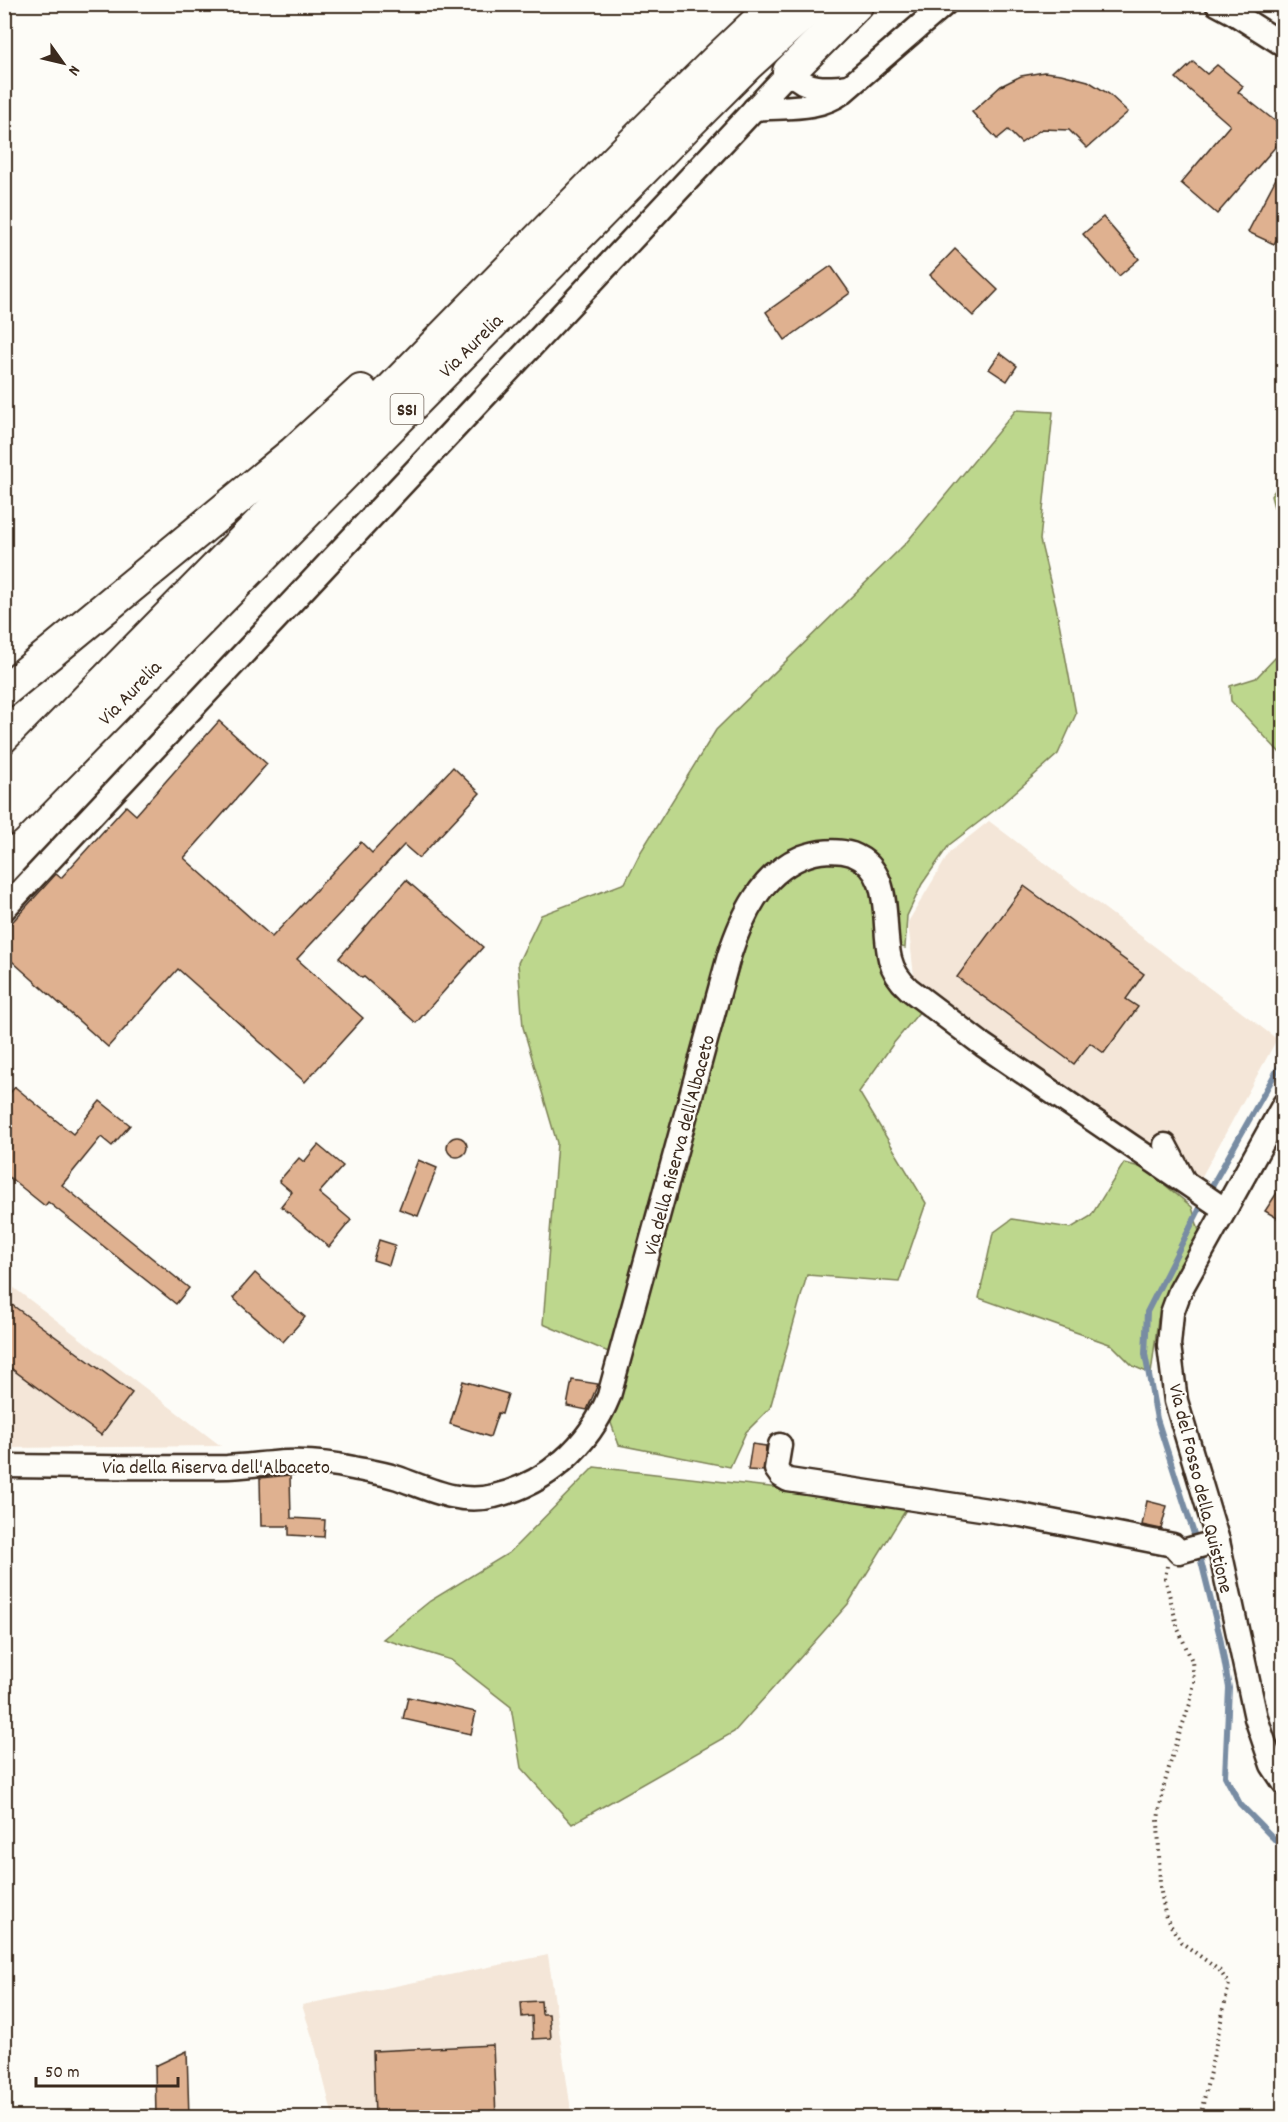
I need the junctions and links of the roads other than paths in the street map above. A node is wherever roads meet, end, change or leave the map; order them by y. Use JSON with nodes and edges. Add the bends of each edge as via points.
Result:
{"nodes":[{"id":1,"x":776,"y":4,"type":"edge"},
{"id":2,"x":814,"y":4,"type":"edge"},
{"id":3,"x":857,"y":4,"type":"edge"},
{"id":4,"x":945,"y":4,"type":"edge"},
{"id":5,"x":1217,"y":4,"type":"edge"},
{"id":6,"x":1284,"y":45,"type":"edge"},
{"id":7,"x":789,"y":72,"type":"junction"},
{"id":8,"x":849,"y":87,"type":"junction"},
{"id":9,"x":754,"y":109,"type":"junction"},
{"id":10,"x":493,"y":286,"type":"junction"},
{"id":11,"x":4,"y":691,"type":"edge"},
{"id":12,"x":4,"y":784,"type":"edge"},
{"id":13,"x":4,"y":819,"type":"edge"},
{"id":14,"x":4,"y":909,"type":"edge"},
{"id":15,"x":1284,"y":1104,"type":"edge"},
{"id":16,"x":1165,"y":1145,"type":"dead end"},
{"id":17,"x":1190,"y":1186,"type":"junction"},
{"id":18,"x":1219,"y":1206,"type":"junction"},
{"id":19,"x":780,"y":1445,"type":"dead end"},
{"id":20,"x":4,"y":1466,"type":"edge"},
{"id":21,"x":1198,"y":1547,"type":"junction"},
{"id":22,"x":1284,"y":1783,"type":"edge"}],
"edges":[{"from":1,"to":10,"type":"highway","name":"Via Aurelia","number":"SS1"},
{"from":2,"to":13,"type":"highway","name":"Via Aurelia","number":"SS1","via":[[690,122]]},
{"from":3,"to":7,"type":"highway"},
{"from":4,"to":8,"type":"street"},
{"from":5,"to":6,"type":"street"},
{"from":7,"to":8,"type":"street","via":[[812,87]]},
{"from":7,"to":9,"type":"street"},
{"from":8,"to":9,"type":"street","via":[[817,105]]},
{"from":9,"to":14,"type":"street"},
{"from":10,"to":11,"type":"highway","via":[[432,326],[293,453]]},
{"from":10,"to":12,"type":"highway","name":"Via Aurelia","number":"SS1"},
{"from":15,"to":18,"type":"street","name":"Via del Fosso della Quistione"},
{"from":16,"to":17,"type":"street"},
{"from":17,"to":18,"type":"street","name":"Via della Riserva dell'Albaceto"},
{"from":17,"to":20,"type":"street","name":"Via della Riserva dell'Albaceto","via":[[983,1045],[909,989],[890,959],[881,886],[874,870],[863,860],[846,853],[804,856],[770,879],[737,931],[609,1396],[591,1432],[551,1470],[518,1488],[477,1499],[452,1497],[395,1477],[321,1462],[219,1467]]},
{"from":18,"to":21,"type":"street","name":"Via del Fosso della Quistione","via":[[1176,1300],[1169,1345]]},
{"from":19,"to":21,"type":"street","via":[[776,1469],[788,1480],[1022,1515]]},
{"from":21,"to":22,"type":"street","name":"Via del Fosso della Quistione","via":[[1272,1765]]}]}
